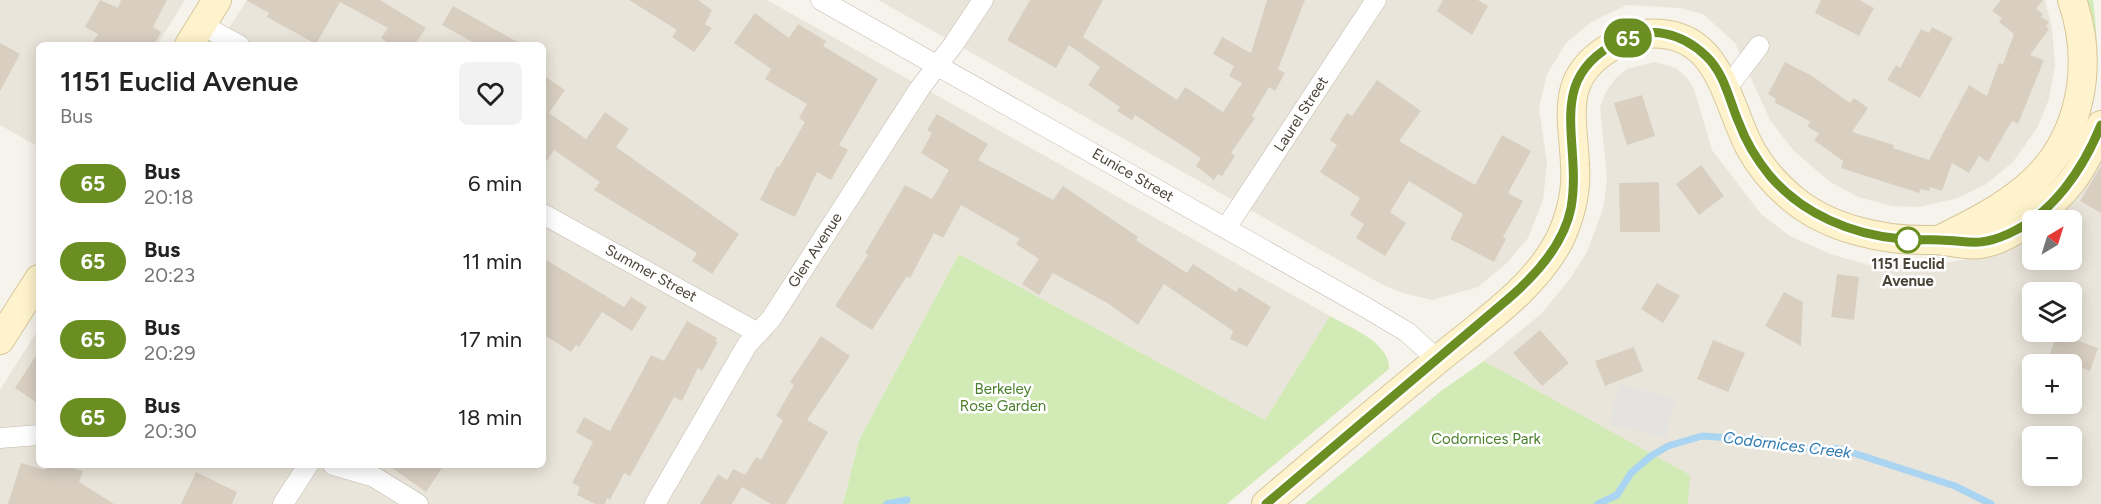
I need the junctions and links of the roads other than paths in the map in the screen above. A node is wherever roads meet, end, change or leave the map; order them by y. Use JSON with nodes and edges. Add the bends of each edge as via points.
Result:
{"nodes":[{"id":1,"x":217,"y":0,"type":"edge"},
{"id":2,"x":821,"y":0,"type":"edge"},
{"id":3,"x":982,"y":0,"type":"edge"},
{"id":4,"x":1376,"y":0,"type":"edge"},
{"id":5,"x":2072,"y":0,"type":"edge"},
{"id":6,"x":196,"y":35,"type":"edge"},
{"id":7,"x":226,"y":42,"type":"edge"},
{"id":8,"x":1759,"y":46,"type":"dead end"},
{"id":9,"x":937,"y":64,"type":"junction"},
{"id":10,"x":1727,"y":87,"type":"junction"},
{"id":11,"x":2101,"y":125,"type":"edge"},
{"id":12,"x":546,"y":216,"type":"edge"},
{"id":13,"x":1226,"y":228,"type":"junction"},
{"id":14,"x":1939,"y":240,"type":"junction"},
{"id":15,"x":36,"y":284,"type":"edge"},
{"id":16,"x":758,"y":333,"type":"junction"},
{"id":17,"x":0,"y":340,"type":"edge"},
{"id":18,"x":1437,"y":359,"type":"junction"},
{"id":19,"x":36,"y":435,"type":"edge"},
{"id":20,"x":0,"y":438,"type":"edge"},
{"id":21,"x":306,"y":468,"type":"edge"},
{"id":22,"x":343,"y":468,"type":"edge"},
{"id":23,"x":283,"y":504,"type":"edge"},
{"id":24,"x":418,"y":504,"type":"edge"},
{"id":25,"x":655,"y":504,"type":"edge"},
{"id":26,"x":1266,"y":504,"type":"edge"}],
"edges":[{"from":1,"to":6,"type":"street"},
{"from":2,"to":9,"type":"street","name":"Eunice Street"},
{"from":3,"to":9,"type":"street","name":"Glen Avenue"},
{"from":4,"to":13,"type":"street","name":"Laurel Street"},
{"from":5,"to":14,"type":"street","via":[[2081,24],[2085,56],[2082,87],[2066,138],[2027,187],[2002,206]]},
{"from":6,"to":7,"type":"street"},
{"from":8,"to":10,"type":"street"},
{"from":9,"to":13,"type":"street","name":"Eunice Street"},
{"from":9,"to":16,"type":"street","name":"Glen Avenue","via":[[771,319]]},
{"from":10,"to":14,"type":"street","via":[[1751,150],[1794,200],[1852,230],[1895,239]]},
{"from":10,"to":18,"type":"street","via":[[1708,58],[1671,33],[1641,34],[1621,40],[1594,57],[1573,87],[1570,123],[1576,167],[1571,210],[1560,239],[1524,286]]},
{"from":11,"to":14,"type":"street","via":[[2071,182],[2044,209],[2010,233],[1979,245]]},
{"from":12,"to":16,"type":"street","name":"Summer Street"},
{"from":13,"to":18,"type":"street","name":"Eunice Street","via":[[1407,332]]},
{"from":15,"to":17,"type":"street"},
{"from":16,"to":25,"type":"street","name":"Glen Avenue","via":[[731,370]]},
{"from":18,"to":26,"type":"street"},
{"from":19,"to":20,"type":"street"},
{"from":21,"to":23,"type":"street"},
{"from":22,"to":24,"type":"street","via":[[374,477]]}]}
